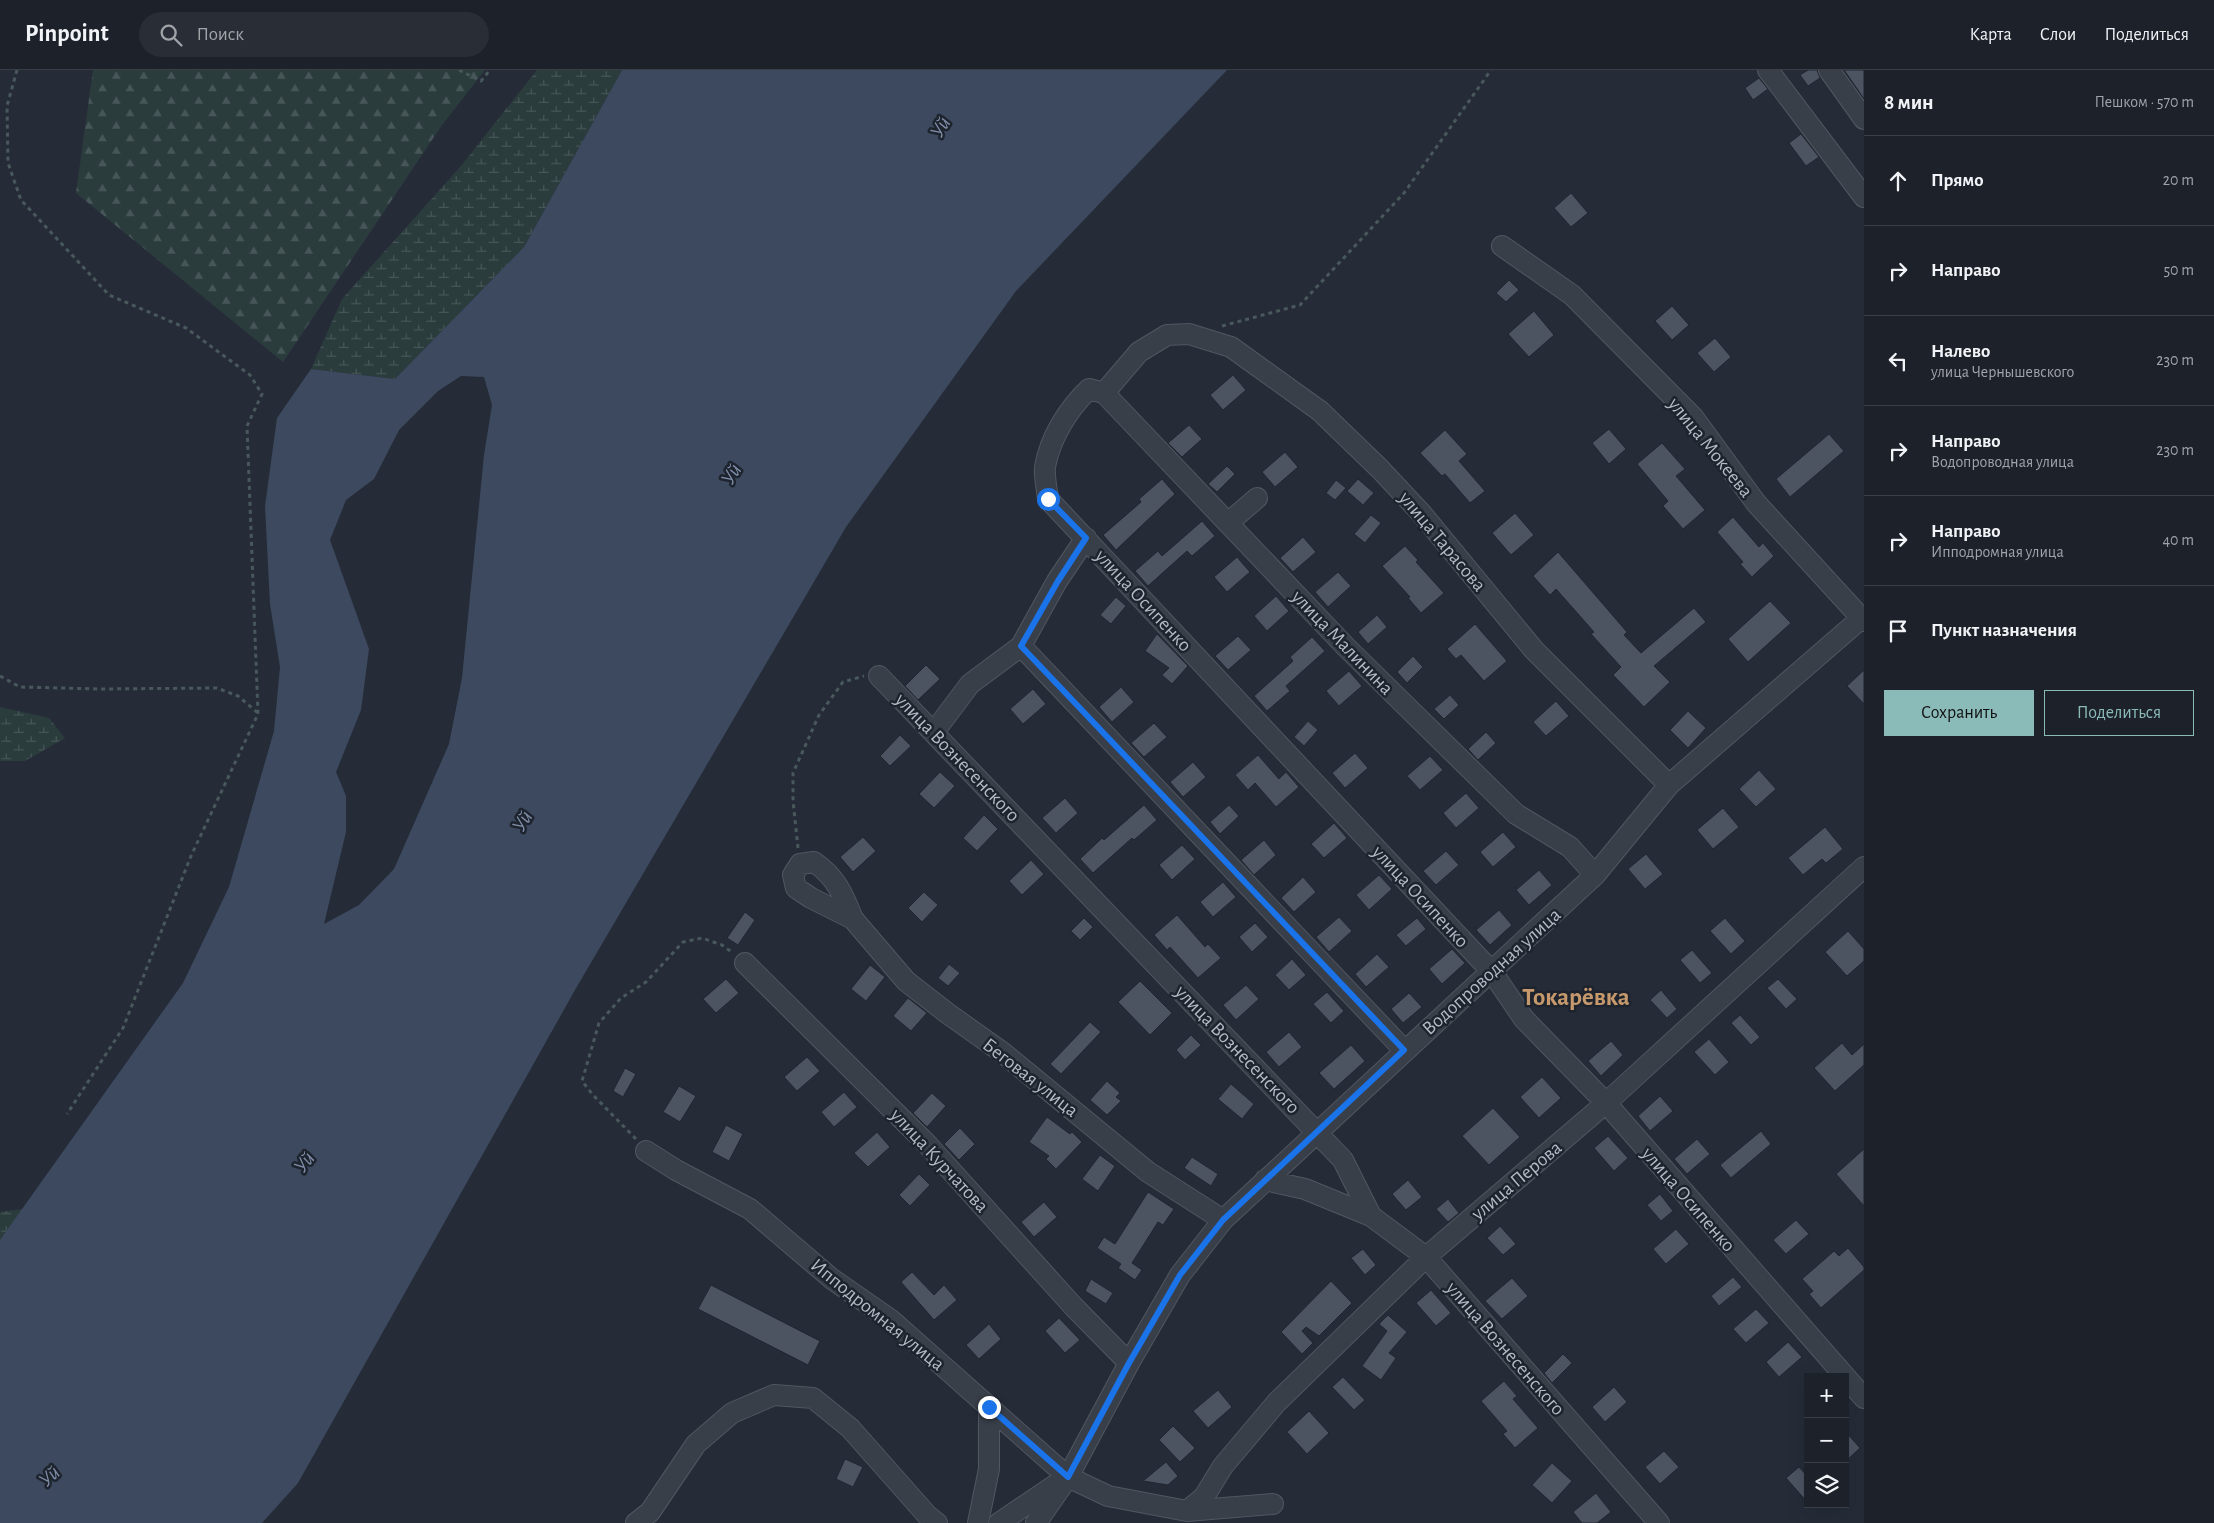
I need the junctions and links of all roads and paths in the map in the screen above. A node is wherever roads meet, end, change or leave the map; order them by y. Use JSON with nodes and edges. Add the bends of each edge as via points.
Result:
{"nodes":[{"id":1,"x":17,"y":70,"type":"edge"},
{"id":2,"x":459,"y":70,"type":"edge"},
{"id":3,"x":490,"y":70,"type":"edge"},
{"id":4,"x":1491,"y":70,"type":"edge"},
{"id":5,"x":1768,"y":70,"type":"edge"},
{"id":6,"x":1829,"y":70,"type":"edge"},
{"id":7,"x":1864,"y":120,"type":"edge"},
{"id":8,"x":1864,"y":197,"type":"edge"},
{"id":9,"x":1502,"y":246,"type":"dead end"},
{"id":10,"x":1217,"y":327,"type":"dead end"},
{"id":11,"x":1104,"y":393,"type":"junction"},
{"id":12,"x":1257,"y":498,"type":"dead end"},
{"id":13,"x":1228,"y":523,"type":"junction"},
{"id":14,"x":1086,"y":538,"type":"junction"},
{"id":15,"x":1863,"y":618,"type":"edge"},
{"id":16,"x":1021,"y":646,"type":"junction"},
{"id":17,"x":0,"y":676,"type":"edge"},
{"id":18,"x":879,"y":676,"type":"joint"},
{"id":19,"x":258,"y":714,"type":"junction"},
{"id":20,"x":934,"y":732,"type":"junction"},
{"id":21,"x":1669,"y":785,"type":"junction"},
{"id":22,"x":800,"y":864,"type":"junction"},
{"id":23,"x":1864,"y":867,"type":"edge"},
{"id":24,"x":1595,"y":875,"type":"junction"},
{"id":25,"x":853,"y":919,"type":"junction"},
{"id":26,"x":745,"y":963,"type":"joint"},
{"id":27,"x":1492,"y":972,"type":"junction"},
{"id":28,"x":1404,"y":1050,"type":"junction"},
{"id":29,"x":1606,"y":1104,"type":"junction"},
{"id":30,"x":68,"y":1114,"type":"dead end"},
{"id":31,"x":1317,"y":1132,"type":"junction"},
{"id":32,"x":646,"y":1151,"type":"joint"},
{"id":33,"x":1264,"y":1180,"type":"junction"},
{"id":34,"x":1371,"y":1216,"type":"junction"},
{"id":35,"x":1223,"y":1220,"type":"junction"},
{"id":36,"x":1426,"y":1257,"type":"junction"},
{"id":37,"x":1129,"y":1363,"type":"junction"},
{"id":38,"x":1864,"y":1398,"type":"edge"},
{"id":39,"x":989,"y":1407,"type":"junction"},
{"id":40,"x":1068,"y":1477,"type":"junction"},
{"id":41,"x":1273,"y":1504,"type":"dead end"},
{"id":42,"x":1187,"y":1511,"type":"junction"},
{"id":43,"x":636,"y":1523,"type":"edge"},
{"id":44,"x":937,"y":1523,"type":"edge"},
{"id":45,"x":978,"y":1523,"type":"edge"},
{"id":46,"x":999,"y":1523,"type":"edge"},
{"id":47,"x":1036,"y":1523,"type":"edge"},
{"id":48,"x":1660,"y":1523,"type":"edge"}],
"edges":[{"from":1,"to":19,"type":"path","via":[[7,106],[8,163],[21,200],[109,295],[186,328],[250,375],[262,394],[247,426]]},
{"from":2,"to":3,"type":"path","via":[[481,81]]},
{"from":4,"to":10,"type":"path","via":[[1404,193],[1300,306]]},
{"from":5,"to":8,"type":"street"},
{"from":6,"to":7,"type":"street"},
{"from":9,"to":15,"type":"street","name":"улица Мокеева","via":[[1572,295],[1693,417],[1756,503]]},
{"from":11,"to":13,"type":"street","name":"улица Малинина"},
{"from":11,"to":14,"type":"street","name":"улица Осипенко","via":[[1089,389],[1073,404],[1055,437],[1045,468],[1048,499]]},
{"from":11,"to":21,"type":"street","name":"улица Тарасова","via":[[1140,352],[1167,335],[1189,334],[1231,347],[1320,411],[1380,469],[1422,514],[1534,650]]},
{"from":12,"to":13,"type":"street"},
{"from":13,"to":24,"type":"street","name":"улица Малинина","via":[[1346,647],[1516,814],[1570,847]]},
{"from":14,"to":16,"type":"street"},
{"from":14,"to":27,"type":"street","name":"улица Осипенко"},
{"from":15,"to":21,"type":"street","name":"Водопроводная улица"},
{"from":16,"to":20,"type":"street","via":[[970,684]]},
{"from":16,"to":28,"type":"street"},
{"from":17,"to":19,"type":"path","via":[[20,687],[102,690],[217,688],[238,696]]},
{"from":18,"to":20,"type":"street","name":"улица Вознесенского"},
{"from":18,"to":22,"type":"path","via":[[843,682],[819,715],[794,773],[793,801]]},
{"from":19,"to":30,"type":"path","via":[[191,856],[123,1028]]},
{"from":20,"to":31,"type":"street","name":"улица Вознесенского"},
{"from":21,"to":24,"type":"street","name":"Водопроводная улица"},
{"from":22,"to":25,"type":"street","via":[[814,862],[827,871]]},
{"from":22,"to":25,"type":"street","via":[[793,875],[796,888]]},
{"from":23,"to":29,"type":"street","name":"улица Перова"},
{"from":24,"to":27,"type":"street","name":"Водопроводная улица"},
{"from":25,"to":35,"type":"street","name":"Беговая улица","via":[[906,981],[1002,1052],[1148,1172]]},
{"from":26,"to":32,"type":"path","via":[[722,945],[702,938],[683,942],[646,982],[621,998],[599,1023],[582,1081]]},
{"from":26,"to":37,"type":"street","name":"улица Курчатова","via":[[927,1144],[1073,1306]]},
{"from":27,"to":28,"type":"street","name":"Водопроводная улица"},
{"from":27,"to":29,"type":"street","name":"улица Осипенко","via":[[1524,1019]]},
{"from":28,"to":31,"type":"street","name":"Водопроводная улица"},
{"from":29,"to":36,"type":"street","name":"улица Перова"},
{"from":29,"to":38,"type":"street","name":"улица Осипенко"},
{"from":31,"to":33,"type":"street","name":"Водопроводная улица"},
{"from":31,"to":34,"type":"street","name":"улица Вознесенского","via":[[1344,1160]]},
{"from":32,"to":39,"type":"street","name":"Ипподромная улица","via":[[750,1209],[832,1279],[891,1320]]},
{"from":33,"to":34,"type":"street","via":[[1305,1189]]},
{"from":33,"to":35,"type":"street","name":"Водопроводная улица"},
{"from":34,"to":36,"type":"street","name":"улица Вознесенского"},
{"from":35,"to":37,"type":"street","name":"Водопроводная улица","via":[[1180,1275]]},
{"from":36,"to":42,"type":"street","name":"улица Перова","via":[[1277,1402],[1223,1466],[1204,1497]]},
{"from":36,"to":48,"type":"street","name":"улица Вознесенского"},
{"from":37,"to":40,"type":"street","name":"Водопроводная улица"},
{"from":39,"to":40,"type":"street","name":"Ипподромная улица"},
{"from":39,"to":45,"type":"street","via":[[989,1469]]},
{"from":40,"to":42,"type":"street","name":"Ипподромная улица","via":[[1108,1496]]},
{"from":40,"to":46,"type":"street"},
{"from":40,"to":47,"type":"street","name":"Водопроводная улица"},
{"from":41,"to":42,"type":"street","name":"Ипподромная улица"},
{"from":43,"to":44,"type":"street","via":[[650,1512],[696,1444],[732,1413],[774,1395],[812,1398],[850,1428]]}]}
